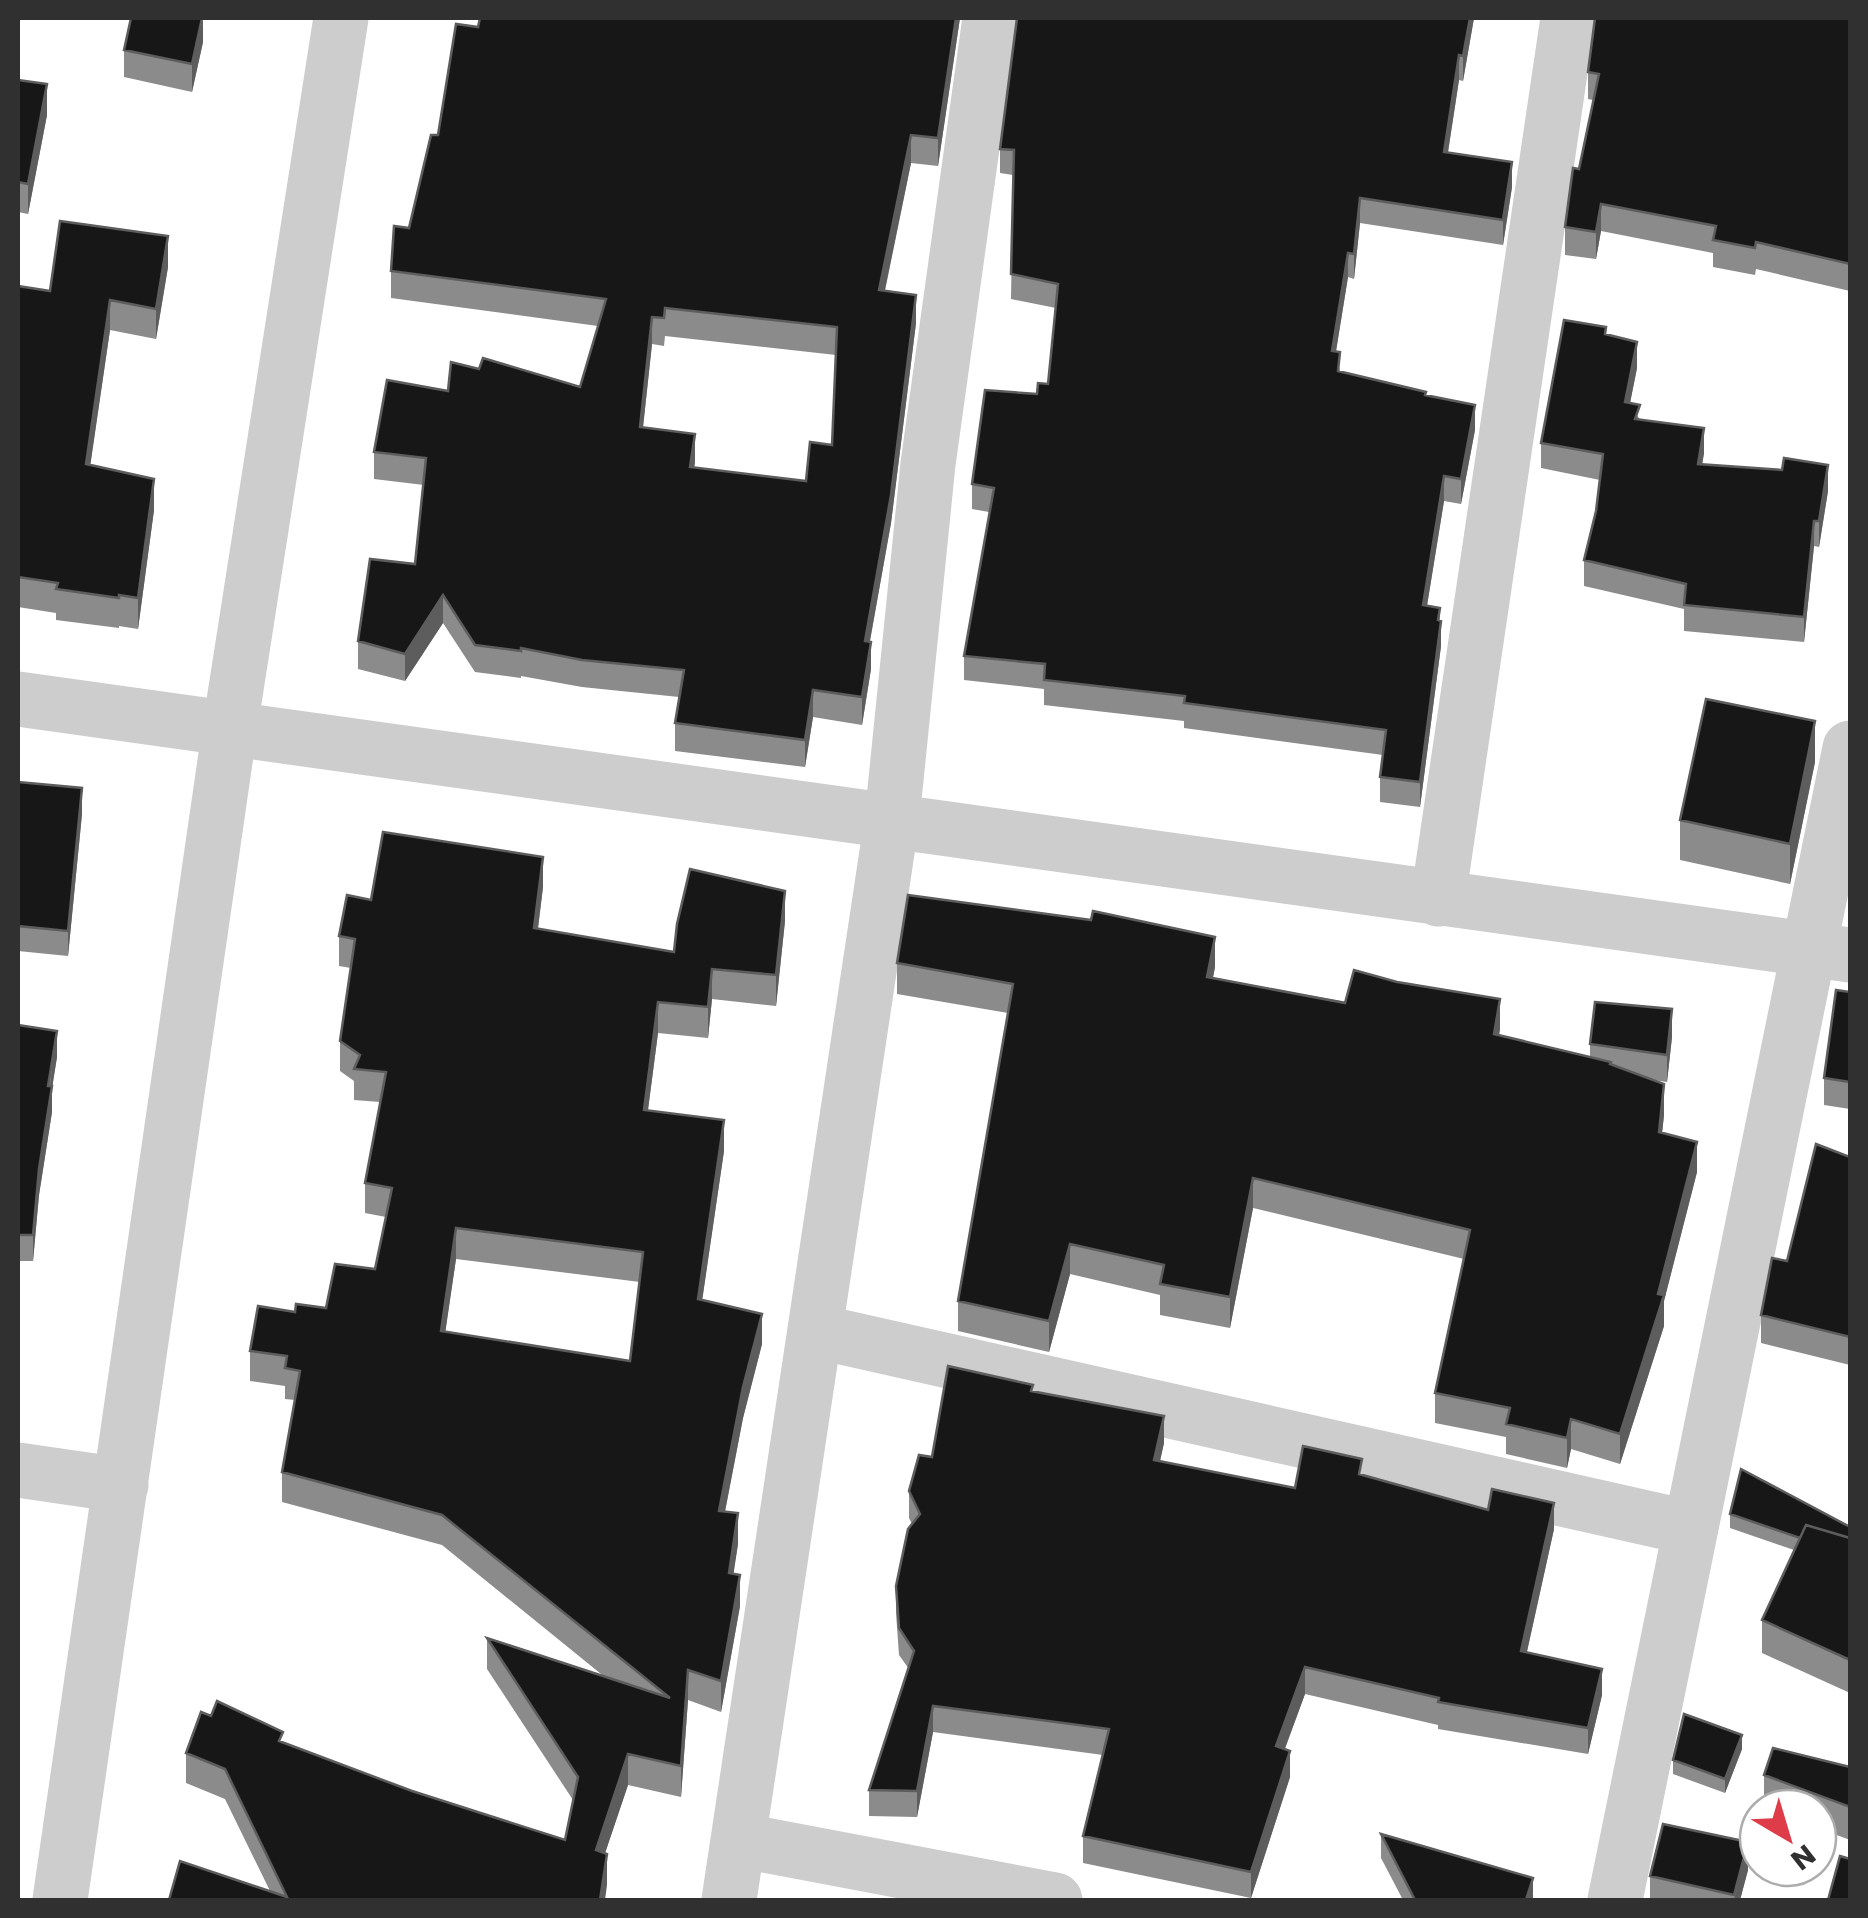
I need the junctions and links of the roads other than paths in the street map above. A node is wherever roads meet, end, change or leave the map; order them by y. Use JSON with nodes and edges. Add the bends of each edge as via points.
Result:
{"nodes":[{"id":1,"x":341,"y":18,"type":"edge"},
{"id":2,"x":990,"y":18,"type":"edge"},
{"id":3,"x":1568,"y":18,"type":"edge"},
{"id":4,"x":18,"y":699,"type":"edge"},
{"id":5,"x":230,"y":728,"type":"junction"},
{"id":6,"x":1850,"y":748,"type":"edge"},
{"id":7,"x":892,"y":819,"type":"junction"},
{"id":8,"x":1438,"y":898,"type":"junction"},
{"id":9,"x":1830,"y":952,"type":"edge"},
{"id":10,"x":814,"y":1331,"type":"junction"},
{"id":11,"x":18,"y":1470,"type":"edge"},
{"id":12,"x":121,"y":1484,"type":"junction"},
{"id":13,"x":1691,"y":1528,"type":"junction"},
{"id":14,"x":738,"y":1840,"type":"junction"},
{"id":15,"x":60,"y":1900,"type":"edge"},
{"id":16,"x":728,"y":1900,"type":"edge"},
{"id":17,"x":1054,"y":1900,"type":"edge"},
{"id":18,"x":1615,"y":1900,"type":"edge"}],
"edges":[{"from":1,"to":5,"type":"street"},
{"from":2,"to":7,"type":"street","via":[[928,464]]},
{"from":3,"to":8,"type":"street"},
{"from":4,"to":5,"type":"street"},
{"from":5,"to":7,"type":"street"},
{"from":5,"to":12,"type":"street"},
{"from":6,"to":9,"type":"street"},
{"from":7,"to":8,"type":"street"},
{"from":7,"to":10,"type":"street"},
{"from":8,"to":9,"type":"street"},
{"from":9,"to":13,"type":"street"},
{"from":10,"to":13,"type":"street"},
{"from":10,"to":14,"type":"street"},
{"from":11,"to":12,"type":"street"},
{"from":12,"to":15,"type":"street"},
{"from":13,"to":18,"type":"street"},
{"from":14,"to":16,"type":"street"},
{"from":14,"to":17,"type":"street"}]}
